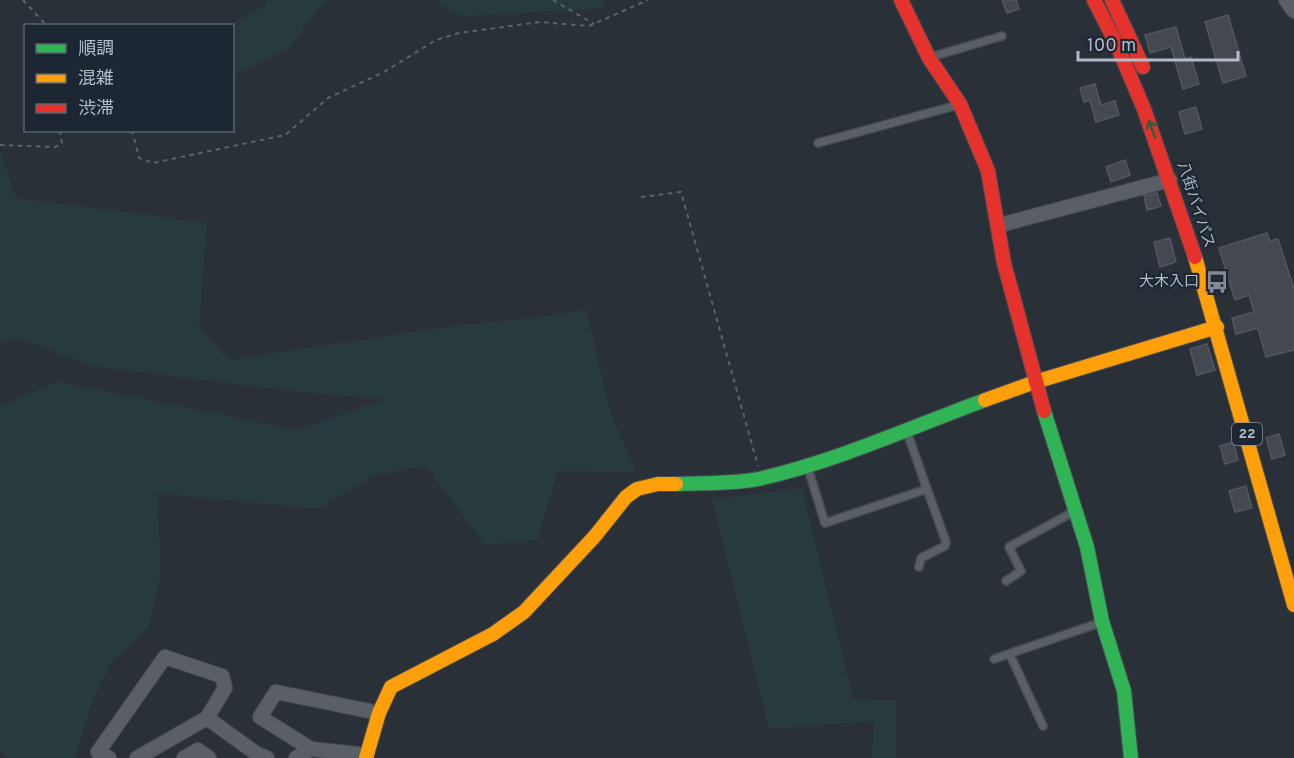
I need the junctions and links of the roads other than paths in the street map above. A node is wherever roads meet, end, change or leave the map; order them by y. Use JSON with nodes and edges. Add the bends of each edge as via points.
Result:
{"nodes":[{"id":1,"x":901,"y":0,"type":"edge"},
{"id":2,"x":1094,"y":0,"type":"edge"},
{"id":3,"x":1112,"y":0,"type":"edge"},
{"id":4,"x":1286,"y":0,"type":"edge"},
{"id":5,"x":1294,"y":11,"type":"edge"},
{"id":6,"x":1002,"y":36,"type":"dead end"},
{"id":7,"x":928,"y":58,"type":"junction"},
{"id":8,"x":1149,"y":82,"type":"dead end"},
{"id":9,"x":1156,"y":100,"type":"dead end"},
{"id":10,"x":960,"y":104,"type":"junction"},
{"id":11,"x":818,"y":143,"type":"dead end"},
{"id":12,"x":1170,"y":180,"type":"junction"},
{"id":13,"x":1000,"y":225,"type":"junction"},
{"id":14,"x":1198,"y":263,"type":"junction"},
{"id":15,"x":1216,"y":327,"type":"junction"},
{"id":16,"x":1035,"y":382,"type":"junction"},
{"id":17,"x":906,"y":429,"type":"junction"},
{"id":18,"x":807,"y":465,"type":"junction"},
{"id":19,"x":927,"y":489,"type":"junction"},
{"id":20,"x":1076,"y":510,"type":"junction"},
{"id":21,"x":919,"y":567,"type":"dead end"},
{"id":22,"x":1291,"y":580,"type":"edge"},
{"id":23,"x":1006,"y":581,"type":"dead end"},
{"id":24,"x":1294,"y":605,"type":"edge"},
{"id":25,"x":1102,"y":621,"type":"junction"},
{"id":26,"x":1010,"y":655,"type":"junction"},
{"id":27,"x":994,"y":659,"type":"dead end"},
{"id":28,"x":379,"y":713,"type":"junction"},
{"id":29,"x":207,"y":718,"type":"junction"},
{"id":30,"x":1043,"y":726,"type":"dead end"},
{"id":31,"x":311,"y":749,"type":"junction"},
{"id":32,"x":366,"y":756,"type":"edge"},
{"id":33,"x":109,"y":758,"type":"edge"},
{"id":34,"x":137,"y":758,"type":"edge"},
{"id":35,"x":184,"y":758,"type":"edge"},
{"id":36,"x":209,"y":758,"type":"edge"},
{"id":37,"x":267,"y":758,"type":"edge"},
{"id":38,"x":296,"y":758,"type":"edge"},
{"id":39,"x":1131,"y":758,"type":"edge"}],
"edges":[{"from":1,"to":7,"type":"street"},
{"from":12,"to":2,"type":"street","name":"八街バイパス","number":"22","one_way":true,"via":[[1122,54]]},
{"from":3,"to":8,"type":"street"},
{"from":4,"to":5,"type":"street"},
{"from":6,"to":7,"type":"lane"},
{"from":7,"to":10,"type":"street"},
{"from":9,"to":14,"type":"street","name":"八街バイパス","number":"22","via":[[1199,245]]},
{"from":10,"to":11,"type":"lane"},
{"from":10,"to":13,"type":"street","via":[[988,171]]},
{"from":12,"to":13,"type":"street"},
{"from":12,"to":14,"type":"street","name":"八街バイパス","number":"22"},
{"from":13,"to":16,"type":"street","via":[[1004,263]]},
{"from":14,"to":15,"type":"street","number":"22"},
{"from":15,"to":16,"type":"street"},
{"from":15,"to":22,"type":"street","number":"22"},
{"from":16,"to":17,"type":"street"},
{"from":16,"to":20,"type":"street"},
{"from":17,"to":18,"type":"street"},
{"from":17,"to":19,"type":"lane"},
{"from":18,"to":19,"type":"lane","via":[[825,523]]},
{"from":18,"to":28,"type":"street","via":[[730,483],[658,484],[637,489],[524,612],[493,634],[391,687]]},
{"from":19,"to":21,"type":"lane","via":[[946,542],[921,558]]},
{"from":20,"to":23,"type":"lane","via":[[1009,548],[1021,571]]},
{"from":20,"to":25,"type":"street"},
{"from":22,"to":24,"type":"street","number":"22"},
{"from":25,"to":26,"type":"lane"},
{"from":25,"to":39,"type":"street","via":[[1124,691]]},
{"from":26,"to":27,"type":"lane"},
{"from":26,"to":30,"type":"lane"},
{"from":28,"to":31,"type":"street","via":[[276,692],[260,717]]},
{"from":28,"to":32,"type":"street"},
{"from":29,"to":33,"type":"street","via":[[225,688],[222,676],[165,657],[98,752]]},
{"from":29,"to":34,"type":"street"},
{"from":29,"to":37,"type":"street"},
{"from":31,"to":32,"type":"street"},
{"from":31,"to":38,"type":"street"},
{"from":35,"to":36,"type":"street","via":[[198,750]]}]}
